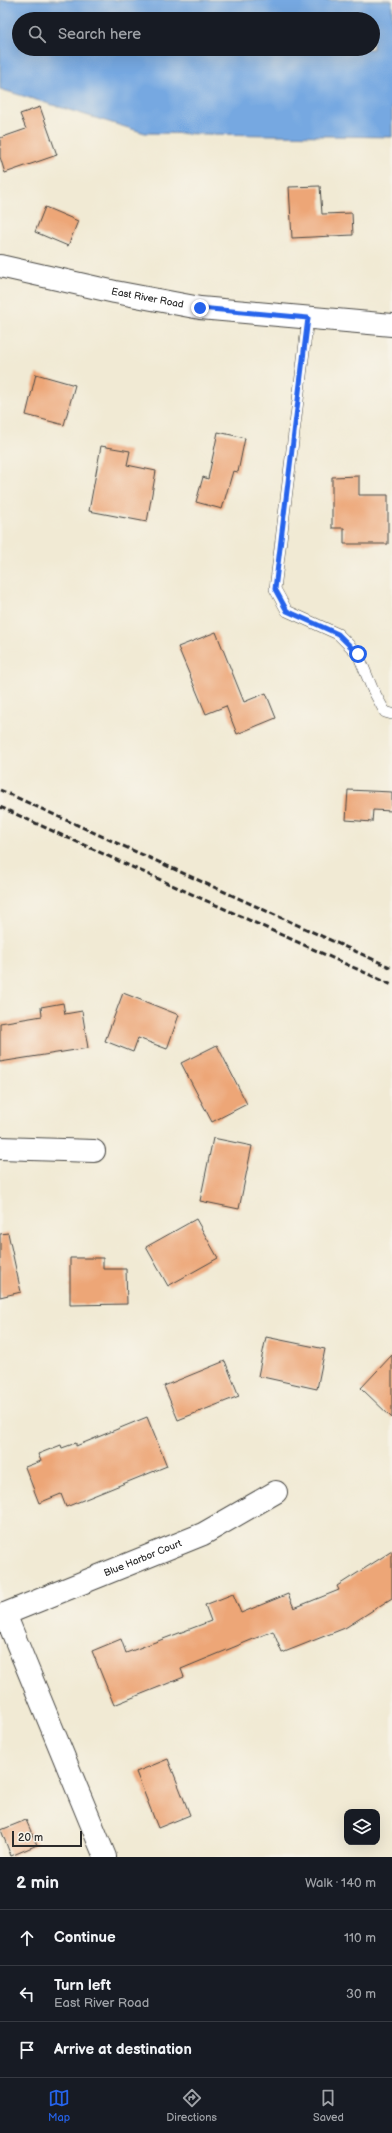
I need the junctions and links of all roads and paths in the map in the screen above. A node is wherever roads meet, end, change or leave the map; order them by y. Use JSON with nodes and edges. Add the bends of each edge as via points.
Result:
{"nodes":[{"id":1,"x":0,"y":266,"type":"edge"},
{"id":2,"x":308,"y":318,"type":"junction"},
{"id":3,"x":392,"y":325,"type":"edge"},
{"id":4,"x":392,"y":714,"type":"edge"},
{"id":5,"x":0,"y":1148,"type":"edge"},
{"id":6,"x":94,"y":1151,"type":"dead end"},
{"id":7,"x":276,"y":1492,"type":"dead end"},
{"id":8,"x":3,"y":1615,"type":"edge"},
{"id":9,"x":105,"y":1857,"type":"edge"}],
"edges":[{"from":1,"to":2,"type":"street","name":"East River Road","via":[[114,292],[200,308]]},
{"from":2,"to":3,"type":"street","name":"East River Road"},
{"from":2,"to":4,"type":"lane","via":[[275,589],[287,611],[338,634],[358,654],[372,688],[386,712]]},
{"from":5,"to":6,"type":"street"},
{"from":7,"to":8,"type":"street","name":"Blue Harbor Court","via":[[203,1534]]},
{"from":8,"to":9,"type":"street","name":"Blue Harbor Court"}]}
